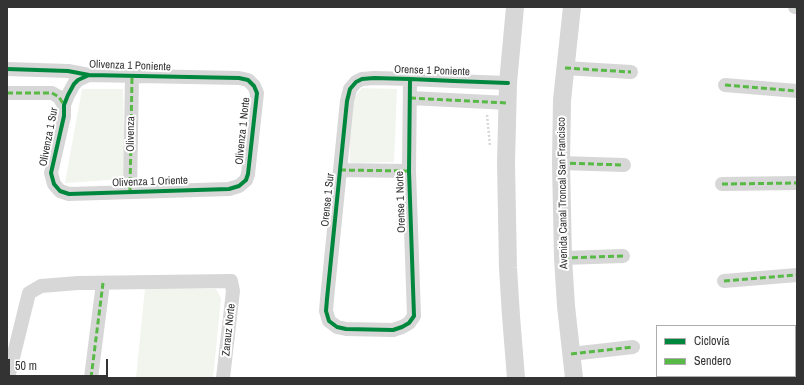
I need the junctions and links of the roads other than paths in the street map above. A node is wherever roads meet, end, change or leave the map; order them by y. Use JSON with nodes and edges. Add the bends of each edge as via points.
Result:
{"nodes":[{"id":1,"x":515,"y":7,"type":"edge"},
{"id":2,"x":572,"y":7,"type":"edge"},
{"id":3,"x":565,"y":68,"type":"junction"},
{"id":4,"x":7,"y":69,"type":"edge"},
{"id":5,"x":631,"y":72,"type":"dead end"},
{"id":6,"x":89,"y":75,"type":"junction"},
{"id":7,"x":132,"y":76,"type":"junction"},
{"id":8,"x":410,"y":79,"type":"junction"},
{"id":9,"x":251,"y":82,"type":"joint"},
{"id":10,"x":356,"y":82,"type":"joint"},
{"id":11,"x":508,"y":83,"type":"junction"},
{"id":12,"x":725,"y":85,"type":"dead end"},
{"id":13,"x":797,"y":90,"type":"edge"},
{"id":14,"x":7,"y":93,"type":"edge"},
{"id":15,"x":410,"y":98,"type":"junction"},
{"id":16,"x":508,"y":103,"type":"junction"},
{"id":17,"x":64,"y":105,"type":"junction"},
{"id":18,"x":561,"y":163,"type":"junction"},
{"id":19,"x":624,"y":165,"type":"dead end"},
{"id":20,"x":340,"y":170,"type":"junction"},
{"id":21,"x":409,"y":171,"type":"junction"},
{"id":22,"x":243,"y":182,"type":"joint"},
{"id":23,"x":797,"y":183,"type":"edge"},
{"id":24,"x":722,"y":184,"type":"dead end"},
{"id":25,"x":56,"y":188,"type":"joint"},
{"id":26,"x":130,"y":192,"type":"junction"},
{"id":27,"x":622,"y":256,"type":"dead end"},
{"id":28,"x":563,"y":258,"type":"junction"},
{"id":29,"x":797,"y":276,"type":"edge"},
{"id":30,"x":724,"y":281,"type":"dead end"},
{"id":31,"x":103,"y":283,"type":"junction"},
{"id":32,"x":409,"y":323,"type":"joint"},
{"id":33,"x":633,"y":347,"type":"dead end"},
{"id":34,"x":571,"y":354,"type":"junction"},
{"id":35,"x":8,"y":378,"type":"edge"},
{"id":36,"x":91,"y":378,"type":"edge"},
{"id":37,"x":223,"y":378,"type":"edge"},
{"id":38,"x":516,"y":378,"type":"edge"},
{"id":39,"x":574,"y":378,"type":"edge"}],
"edges":[{"from":1,"to":11,"type":"street"},
{"from":2,"to":3,"type":"street","name":"Avenida Canal Troncal San Francisco"},
{"from":3,"to":5,"type":"street"},
{"from":3,"to":18,"type":"street","name":"Avenida Canal Troncal San Francisco"},
{"from":4,"to":6,"type":"street","name":"Olivenza 1 Poniente","via":[[68,71]]},
{"from":6,"to":7,"type":"street","name":"Olivenza 1 Poniente"},
{"from":6,"to":17,"type":"street","name":"Olivenza 1 Sur","via":[[74,84]]},
{"from":7,"to":9,"type":"street","name":"Olivenza 1 Poniente","via":[[244,78]]},
{"from":7,"to":26,"type":"street","name":"Olivenza"},
{"from":8,"to":10,"type":"street","name":"Orense 1 Poniente","via":[[362,78]]},
{"from":8,"to":11,"type":"street","name":"Orense 1 Poniente"},
{"from":8,"to":15,"type":"street","name":"Orense 1 Norte"},
{"from":9,"to":22,"type":"street","name":"Olivenza 1 Norte","via":[[257,93],[248,174]]},
{"from":10,"to":20,"type":"street","name":"Orense 1 Sur","via":[[350,89],[347,102]]},
{"from":11,"to":16,"type":"street"},
{"from":12,"to":13,"type":"street"},
{"from":14,"to":17,"type":"street","name":"Olivenza 1 Sur","via":[[52,93],[59,97]]},
{"from":15,"to":16,"type":"street"},
{"from":15,"to":21,"type":"street","name":"Orense 1 Norte"},
{"from":16,"to":38,"type":"street","via":[[508,268]]},
{"from":17,"to":25,"type":"street","name":"Olivenza 1 Sur","via":[[64,116],[51,173]]},
{"from":18,"to":19,"type":"street"},
{"from":18,"to":28,"type":"street","name":"Avenida Canal Troncal San Francisco"},
{"from":20,"to":21,"type":"street"},
{"from":20,"to":32,"type":"street","name":"Orense 1 Sur","via":[[326,311],[329,321],[337,328],[369,330],[392,330]]},
{"from":21,"to":32,"type":"street","name":"Orense 1 Norte","via":[[415,307],[414,316]]},
{"from":22,"to":26,"type":"street","name":"Olivenza 1 Oriente","via":[[232,189]]},
{"from":23,"to":24,"type":"street"},
{"from":25,"to":26,"type":"street","name":"Olivenza 1 Oriente","via":[[69,194]]},
{"from":27,"to":28,"type":"street"},
{"from":28,"to":34,"type":"street","name":"Avenida Canal Troncal San Francisco"},
{"from":29,"to":30,"type":"street"},
{"from":31,"to":35,"type":"street","via":[[41,286],[29,293]]},
{"from":31,"to":36,"type":"street"},
{"from":31,"to":37,"type":"street","name":"Zarauz Norte","via":[[231,281],[233,291]]},
{"from":33,"to":34,"type":"street"},
{"from":34,"to":39,"type":"street","name":"Avenida Canal Troncal San Francisco"}]}
